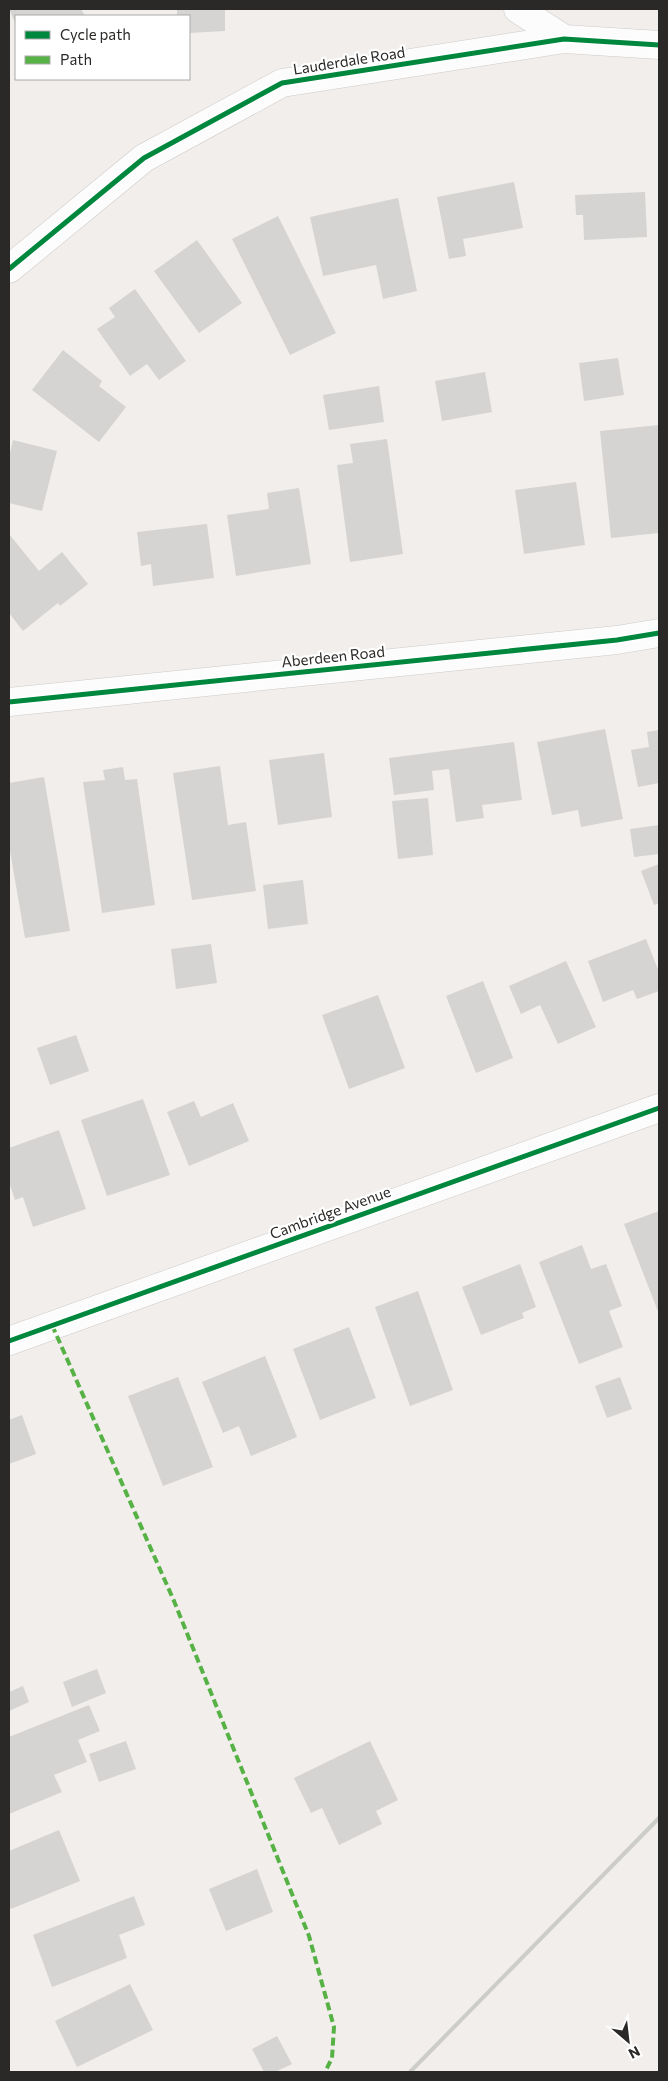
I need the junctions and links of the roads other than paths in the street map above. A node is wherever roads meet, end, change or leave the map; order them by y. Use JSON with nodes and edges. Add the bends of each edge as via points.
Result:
{"nodes":[{"id":1,"x":518,"y":9,"type":"edge"},
{"id":2,"x":564,"y":39,"type":"junction"},
{"id":3,"x":659,"y":45,"type":"edge"},
{"id":4,"x":9,"y":269,"type":"edge"},
{"id":5,"x":659,"y":632,"type":"edge"},
{"id":6,"x":9,"y":702,"type":"edge"},
{"id":7,"x":659,"y":1108,"type":"edge"},
{"id":8,"x":9,"y":1340,"type":"edge"}],
"edges":[{"from":1,"to":2,"type":"street"},
{"from":2,"to":3,"type":"street","name":"Lauderdale Road"},
{"from":2,"to":4,"type":"street","name":"Lauderdale Road","via":[[282,83],[144,158]]},
{"from":5,"to":6,"type":"street","name":"Aberdeen Road","via":[[617,640]]},
{"from":7,"to":8,"type":"street","name":"Cambridge Avenue"}]}
